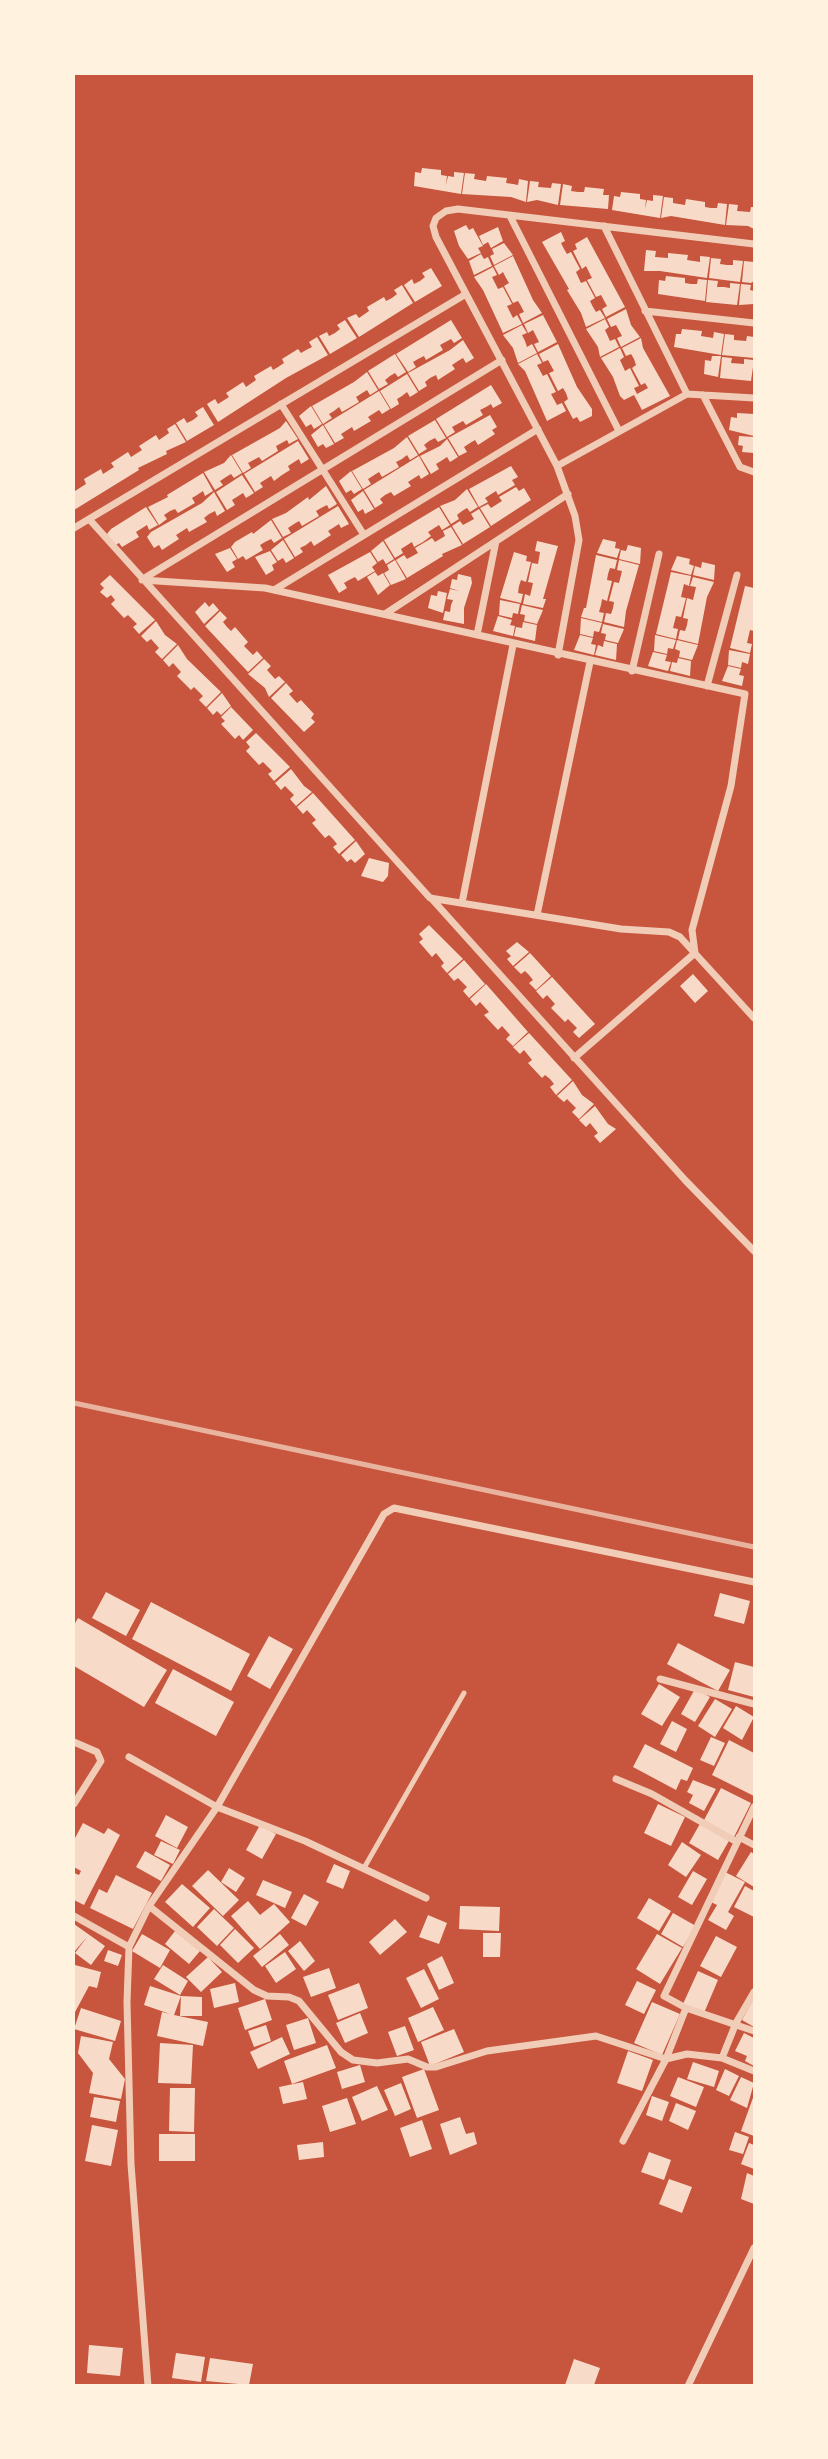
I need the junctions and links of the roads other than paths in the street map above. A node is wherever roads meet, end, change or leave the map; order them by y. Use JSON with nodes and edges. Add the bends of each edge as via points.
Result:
{"nodes":[{"id":1,"x":510,"y":216,"type":"junction"},
{"id":2,"x":604,"y":226,"type":"junction"},
{"id":3,"x":754,"y":244,"type":"edge"},
{"id":4,"x":466,"y":293,"type":"junction"},
{"id":5,"x":645,"y":311,"type":"junction"},
{"id":6,"x":754,"y":323,"type":"edge"},
{"id":7,"x":502,"y":360,"type":"junction"},
{"id":8,"x":687,"y":394,"type":"junction"},
{"id":9,"x":703,"y":395,"type":"junction"},
{"id":10,"x":754,"y":398,"type":"edge"},
{"id":11,"x":281,"y":404,"type":"junction"},
{"id":12,"x":538,"y":429,"type":"junction"},
{"id":13,"x":619,"y":431,"type":"junction"},
{"id":14,"x":557,"y":466,"type":"junction"},
{"id":15,"x":323,"y":469,"type":"junction"},
{"id":16,"x":754,"y":472,"type":"edge"},
{"id":17,"x":568,"y":494,"type":"junction"},
{"id":18,"x":89,"y":519,"type":"junction"},
{"id":19,"x":74,"y":528,"type":"edge"},
{"id":20,"x":364,"y":535,"type":"junction"},
{"id":21,"x":496,"y":541,"type":"junction"},
{"id":22,"x":659,"y":554,"type":"dead end"},
{"id":23,"x":737,"y":575,"type":"dead end"},
{"id":24,"x":142,"y":579,"type":"junction"},
{"id":25,"x":274,"y":590,"type":"junction"},
{"id":26,"x":385,"y":614,"type":"junction"},
{"id":27,"x":477,"y":635,"type":"junction"},
{"id":28,"x":513,"y":646,"type":"junction"},
{"id":29,"x":558,"y":655,"type":"junction"},
{"id":30,"x":590,"y":662,"type":"junction"},
{"id":31,"x":632,"y":670,"type":"junction"},
{"id":32,"x":707,"y":686,"type":"junction"},
{"id":33,"x":745,"y":694,"type":"junction"},
{"id":34,"x":754,"y":696,"type":"edge"},
{"id":35,"x":430,"y":898,"type":"junction"},
{"id":36,"x":462,"y":903,"type":"junction"},
{"id":37,"x":537,"y":915,"type":"junction"},
{"id":38,"x":695,"y":953,"type":"junction"},
{"id":39,"x":754,"y":1017,"type":"edge"},
{"id":40,"x":574,"y":1058,"type":"junction"},
{"id":41,"x":754,"y":1251,"type":"edge"},
{"id":42,"x":754,"y":1582,"type":"edge"},
{"id":43,"x":660,"y":1679,"type":"dead end"},
{"id":44,"x":464,"y":1693,"type":"dead end"},
{"id":45,"x":754,"y":1704,"type":"edge"},
{"id":46,"x":74,"y":1742,"type":"edge"},
{"id":47,"x":129,"y":1757,"type":"dead end"},
{"id":48,"x":616,"y":1779,"type":"dead end"},
{"id":49,"x":74,"y":1804,"type":"edge"},
{"id":50,"x":218,"y":1807,"type":"junction"},
{"id":51,"x":754,"y":1807,"type":"edge"},
{"id":52,"x":738,"y":1840,"type":"junction"},
{"id":53,"x":754,"y":1845,"type":"edge"},
{"id":54,"x":364,"y":1868,"type":"junction"},
{"id":55,"x":426,"y":1898,"type":"dead end"},
{"id":56,"x":149,"y":1906,"type":"junction"},
{"id":57,"x":74,"y":1916,"type":"edge"},
{"id":58,"x":129,"y":1947,"type":"junction"},
{"id":59,"x":754,"y":1992,"type":"edge"},
{"id":60,"x":686,"y":2008,"type":"junction"},
{"id":61,"x":736,"y":2023,"type":"junction"},
{"id":62,"x":754,"y":2031,"type":"edge"},
{"id":63,"x":722,"y":2058,"type":"junction"},
{"id":64,"x":666,"y":2059,"type":"junction"},
{"id":65,"x":754,"y":2071,"type":"edge"},
{"id":66,"x":623,"y":2141,"type":"dead end"},
{"id":67,"x":754,"y":2248,"type":"edge"},
{"id":68,"x":148,"y":2385,"type":"edge"},
{"id":69,"x":688,"y":2385,"type":"edge"}],
"edges":[{"from":1,"to":2,"type":"street"},
{"from":1,"to":4,"type":"street","via":[[458,209],[436,218],[436,237]]},
{"from":1,"to":13,"type":"street"},
{"from":2,"to":3,"type":"street"},
{"from":2,"to":5,"type":"street"},
{"from":4,"to":7,"type":"street"},
{"from":4,"to":11,"type":"street"},
{"from":5,"to":6,"type":"street"},
{"from":5,"to":8,"type":"street"},
{"from":7,"to":12,"type":"street"},
{"from":7,"to":15,"type":"street"},
{"from":8,"to":9,"type":"street"},
{"from":8,"to":13,"type":"street"},
{"from":9,"to":10,"type":"street"},
{"from":9,"to":16,"type":"street","via":[[740,467]]},
{"from":11,"to":15,"type":"street"},
{"from":11,"to":18,"type":"street"},
{"from":12,"to":14,"type":"street"},
{"from":12,"to":20,"type":"street"},
{"from":13,"to":14,"type":"street"},
{"from":14,"to":17,"type":"street"},
{"from":15,"to":20,"type":"street"},
{"from":15,"to":24,"type":"street"},
{"from":17,"to":21,"type":"street"},
{"from":17,"to":29,"type":"street","via":[[579,540]]},
{"from":18,"to":19,"type":"street"},
{"from":18,"to":24,"type":"street"},
{"from":20,"to":25,"type":"street"},
{"from":21,"to":26,"type":"street"},
{"from":21,"to":27,"type":"street"},
{"from":22,"to":31,"type":"street"},
{"from":23,"to":32,"type":"street"},
{"from":24,"to":25,"type":"street"},
{"from":24,"to":35,"type":"street"},
{"from":25,"to":26,"type":"street"},
{"from":26,"to":27,"type":"street"},
{"from":27,"to":28,"type":"street"},
{"from":28,"to":29,"type":"street"},
{"from":28,"to":36,"type":"street"},
{"from":29,"to":30,"type":"street"},
{"from":30,"to":31,"type":"street"},
{"from":30,"to":37,"type":"street"},
{"from":31,"to":32,"type":"street"},
{"from":32,"to":33,"type":"street"},
{"from":33,"to":34,"type":"street"},
{"from":33,"to":38,"type":"street","via":[[731,786],[692,930]]},
{"from":35,"to":36,"type":"street"},
{"from":35,"to":40,"type":"street"},
{"from":36,"to":37,"type":"street"},
{"from":37,"to":38,"type":"street","via":[[669,932]]},
{"from":38,"to":39,"type":"street"},
{"from":38,"to":40,"type":"street"},
{"from":40,"to":41,"type":"street"},
{"from":42,"to":50,"type":"street","via":[[389,1509]]},
{"from":43,"to":45,"type":"street"},
{"from":44,"to":54,"type":"lane"},
{"from":46,"to":49,"type":"street","via":[[97,1752],[102,1761]]},
{"from":47,"to":50,"type":"street"},
{"from":48,"to":52,"type":"street"},
{"from":50,"to":54,"type":"street"},
{"from":50,"to":56,"type":"street"},
{"from":51,"to":52,"type":"street"},
{"from":52,"to":53,"type":"street"},
{"from":52,"to":60,"type":"street","via":[[664,1996]]},
{"from":54,"to":55,"type":"street"},
{"from":56,"to":58,"type":"street"},
{"from":56,"to":64,"type":"street","via":[[254,1990],[299,2001],[353,2060],[408,2059],[436,2067],[487,2051],[596,2036]]},
{"from":57,"to":58,"type":"street"},
{"from":58,"to":68,"type":"street","via":[[131,2164]]},
{"from":59,"to":61,"type":"street"},
{"from":60,"to":61,"type":"street"},
{"from":60,"to":64,"type":"street"},
{"from":61,"to":62,"type":"street"},
{"from":61,"to":63,"type":"street"},
{"from":63,"to":64,"type":"street","via":[[687,2054]]},
{"from":63,"to":65,"type":"street"},
{"from":64,"to":66,"type":"street"},
{"from":67,"to":69,"type":"street"}]}
